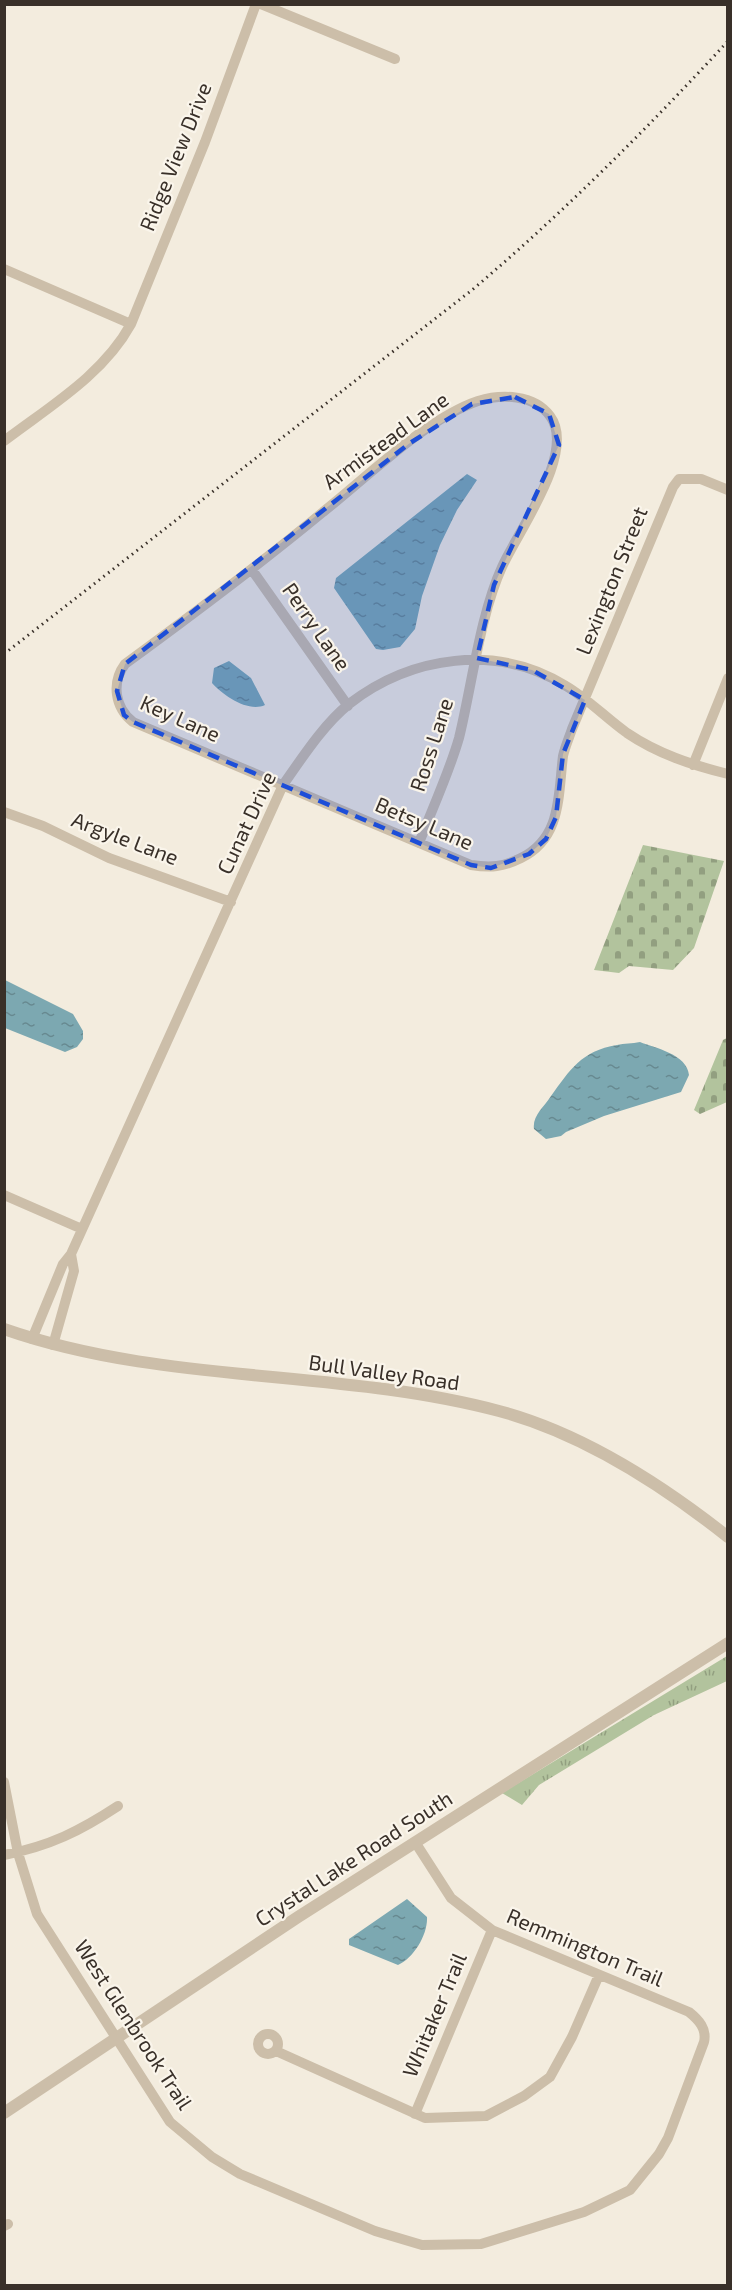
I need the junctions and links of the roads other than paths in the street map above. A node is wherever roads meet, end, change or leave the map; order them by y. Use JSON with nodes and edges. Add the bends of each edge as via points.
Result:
{"nodes":[{"id":1,"x":256,"y":4,"type":"edge"},
{"id":2,"x":261,"y":4,"type":"edge"},
{"id":3,"x":395,"y":59,"type":"dead end"},
{"id":4,"x":4,"y":269,"type":"edge"},
{"id":5,"x":131,"y":324,"type":"junction"},
{"id":6,"x":4,"y":441,"type":"edge"},
{"id":7,"x":728,"y":490,"type":"edge"},
{"id":8,"x":252,"y":570,"type":"junction"},
{"id":9,"x":477,"y":658,"type":"junction"},
{"id":10,"x":728,"y":678,"type":"edge"},
{"id":11,"x":585,"y":700,"type":"junction"},
{"id":12,"x":348,"y":706,"type":"junction"},
{"id":13,"x":693,"y":765,"type":"junction"},
{"id":14,"x":728,"y":774,"type":"edge"},
{"id":15,"x":283,"y":785,"type":"junction"},
{"id":16,"x":4,"y":812,"type":"edge"},
{"id":17,"x":419,"y":843,"type":"junction"},
{"id":18,"x":231,"y":902,"type":"junction"},
{"id":19,"x":4,"y":1195,"type":"edge"},
{"id":20,"x":82,"y":1229,"type":"junction"},
{"id":21,"x":71,"y":1254,"type":"junction"},
{"id":22,"x":4,"y":1329,"type":"edge"},
{"id":23,"x":32,"y":1339,"type":"junction"},
{"id":24,"x":53,"y":1345,"type":"junction"},
{"id":25,"x":712,"y":1525,"type":"junction"},
{"id":26,"x":728,"y":1537,"type":"edge"},
{"id":27,"x":728,"y":1543,"type":"edge"},
{"id":28,"x":728,"y":1643,"type":"edge"},
{"id":29,"x":4,"y":1782,"type":"edge"},
{"id":30,"x":118,"y":1806,"type":"dead end"},
{"id":31,"x":415,"y":1842,"type":"junction"},
{"id":32,"x":18,"y":1853,"type":"junction"},
{"id":33,"x":4,"y":1855,"type":"edge"},
{"id":34,"x":492,"y":1930,"type":"junction"},
{"id":35,"x":599,"y":1975,"type":"junction"},
{"id":36,"x":702,"y":2026,"type":"joint"},
{"id":37,"x":119,"y":2039,"type":"junction"},
{"id":38,"x":276,"y":2051,"type":"dead end"},
{"id":39,"x":4,"y":2113,"type":"edge"},
{"id":40,"x":416,"y":2114,"type":"junction"}],
"edges":[{"from":1,"to":5,"type":"street","name":"Ridge View Drive"},
{"from":2,"to":3,"type":"street"},
{"from":4,"to":5,"type":"street"},
{"from":5,"to":6,"type":"street","name":"Ridge View Drive","via":[[105,363]]},
{"from":7,"to":11,"type":"street","name":"Lexington Street","via":[[701,480],[680,479],[668,496]]},
{"from":8,"to":9,"type":"street","name":"Armistead Lane","via":[[410,443],[455,412],[490,398],[529,401],[554,422],[558,432],[556,458],[498,576]]},
{"from":8,"to":12,"type":"street","name":"Perry Lane"},
{"from":8,"to":15,"type":"street","name":"Key Lane","via":[[125,664],[118,678],[118,703],[134,723]]},
{"from":9,"to":11,"type":"street","name":"Cunat Drive","via":[[532,670],[565,685]]},
{"from":9,"to":12,"type":"street","name":"Cunat Drive","via":[[412,669]]},
{"from":9,"to":17,"type":"street","name":"Ross Lane","via":[[458,741]]},
{"from":10,"to":13,"type":"street"},
{"from":11,"to":13,"type":"street","name":"Cunat Drive","via":[[648,746]]},
{"from":11,"to":17,"type":"street","name":"Betsy Lane","via":[[563,754],[556,817],[546,839],[529,854],[490,868],[471,866]]},
{"from":12,"to":15,"type":"street","name":"Cunat Drive","via":[[310,747]]},
{"from":13,"to":14,"type":"street","name":"Cunat Drive"},
{"from":15,"to":17,"type":"street","name":"Betsy Lane"},
{"from":15,"to":18,"type":"street","name":"Cunat Drive"},
{"from":16,"to":18,"type":"street","name":"Argyle Lane","via":[[43,826],[99,855]]},
{"from":18,"to":20,"type":"street","name":"Cunat Drive"},
{"from":19,"to":20,"type":"street"},
{"from":20,"to":21,"type":"street","name":"Cunat Drive"},
{"from":21,"to":23,"type":"street","name":"Cunat Drive","via":[[63,1264]]},
{"from":21,"to":24,"type":"street","name":"Cunat Drive","via":[[74,1271]]},
{"from":22,"to":23,"type":"street","name":"Bull Valley Road"},
{"from":23,"to":24,"type":"street","name":"Bull Valley Road"},
{"from":24,"to":25,"type":"street","name":"Bull Valley Road","via":[[136,1362],[418,1394],[500,1411],[573,1438],[654,1483]]},
{"from":25,"to":26,"type":"street","name":"Bull Valley Road"},
{"from":25,"to":27,"type":"street"},
{"from":28,"to":31,"type":"street","name":"Crystal Lake Road South"},
{"from":29,"to":32,"type":"street","name":"West Glenbrook Trail"},
{"from":30,"to":32,"type":"street","via":[[80,1831],[48,1846]]},
{"from":31,"to":34,"type":"street","name":"Remmington Trail","via":[[451,1898]]},
{"from":31,"to":37,"type":"street","name":"Crystal Lake Road South"},
{"from":32,"to":33,"type":"street"},
{"from":32,"to":37,"type":"street","name":"West Glenbrook Trail","via":[[38,1914]]},
{"from":34,"to":35,"type":"street","name":"Remmington Trail"},
{"from":34,"to":40,"type":"street","name":"Whitaker Trail"},
{"from":35,"to":36,"type":"street","name":"Remmington Trail","via":[[689,2012]]},
{"from":35,"to":40,"type":"street","via":[[550,2077],[486,2116],[425,2118]]},
{"from":36,"to":37,"type":"street","name":"West Glenbrook Trail","via":[[705,2042],[668,2138],[630,2190],[584,2212],[481,2244],[422,2245],[375,2231],[240,2174],[212,2157],[170,2122]]},
{"from":37,"to":39,"type":"street","name":"Crystal Lake Road South"},
{"from":38,"to":40,"type":"street"}]}
